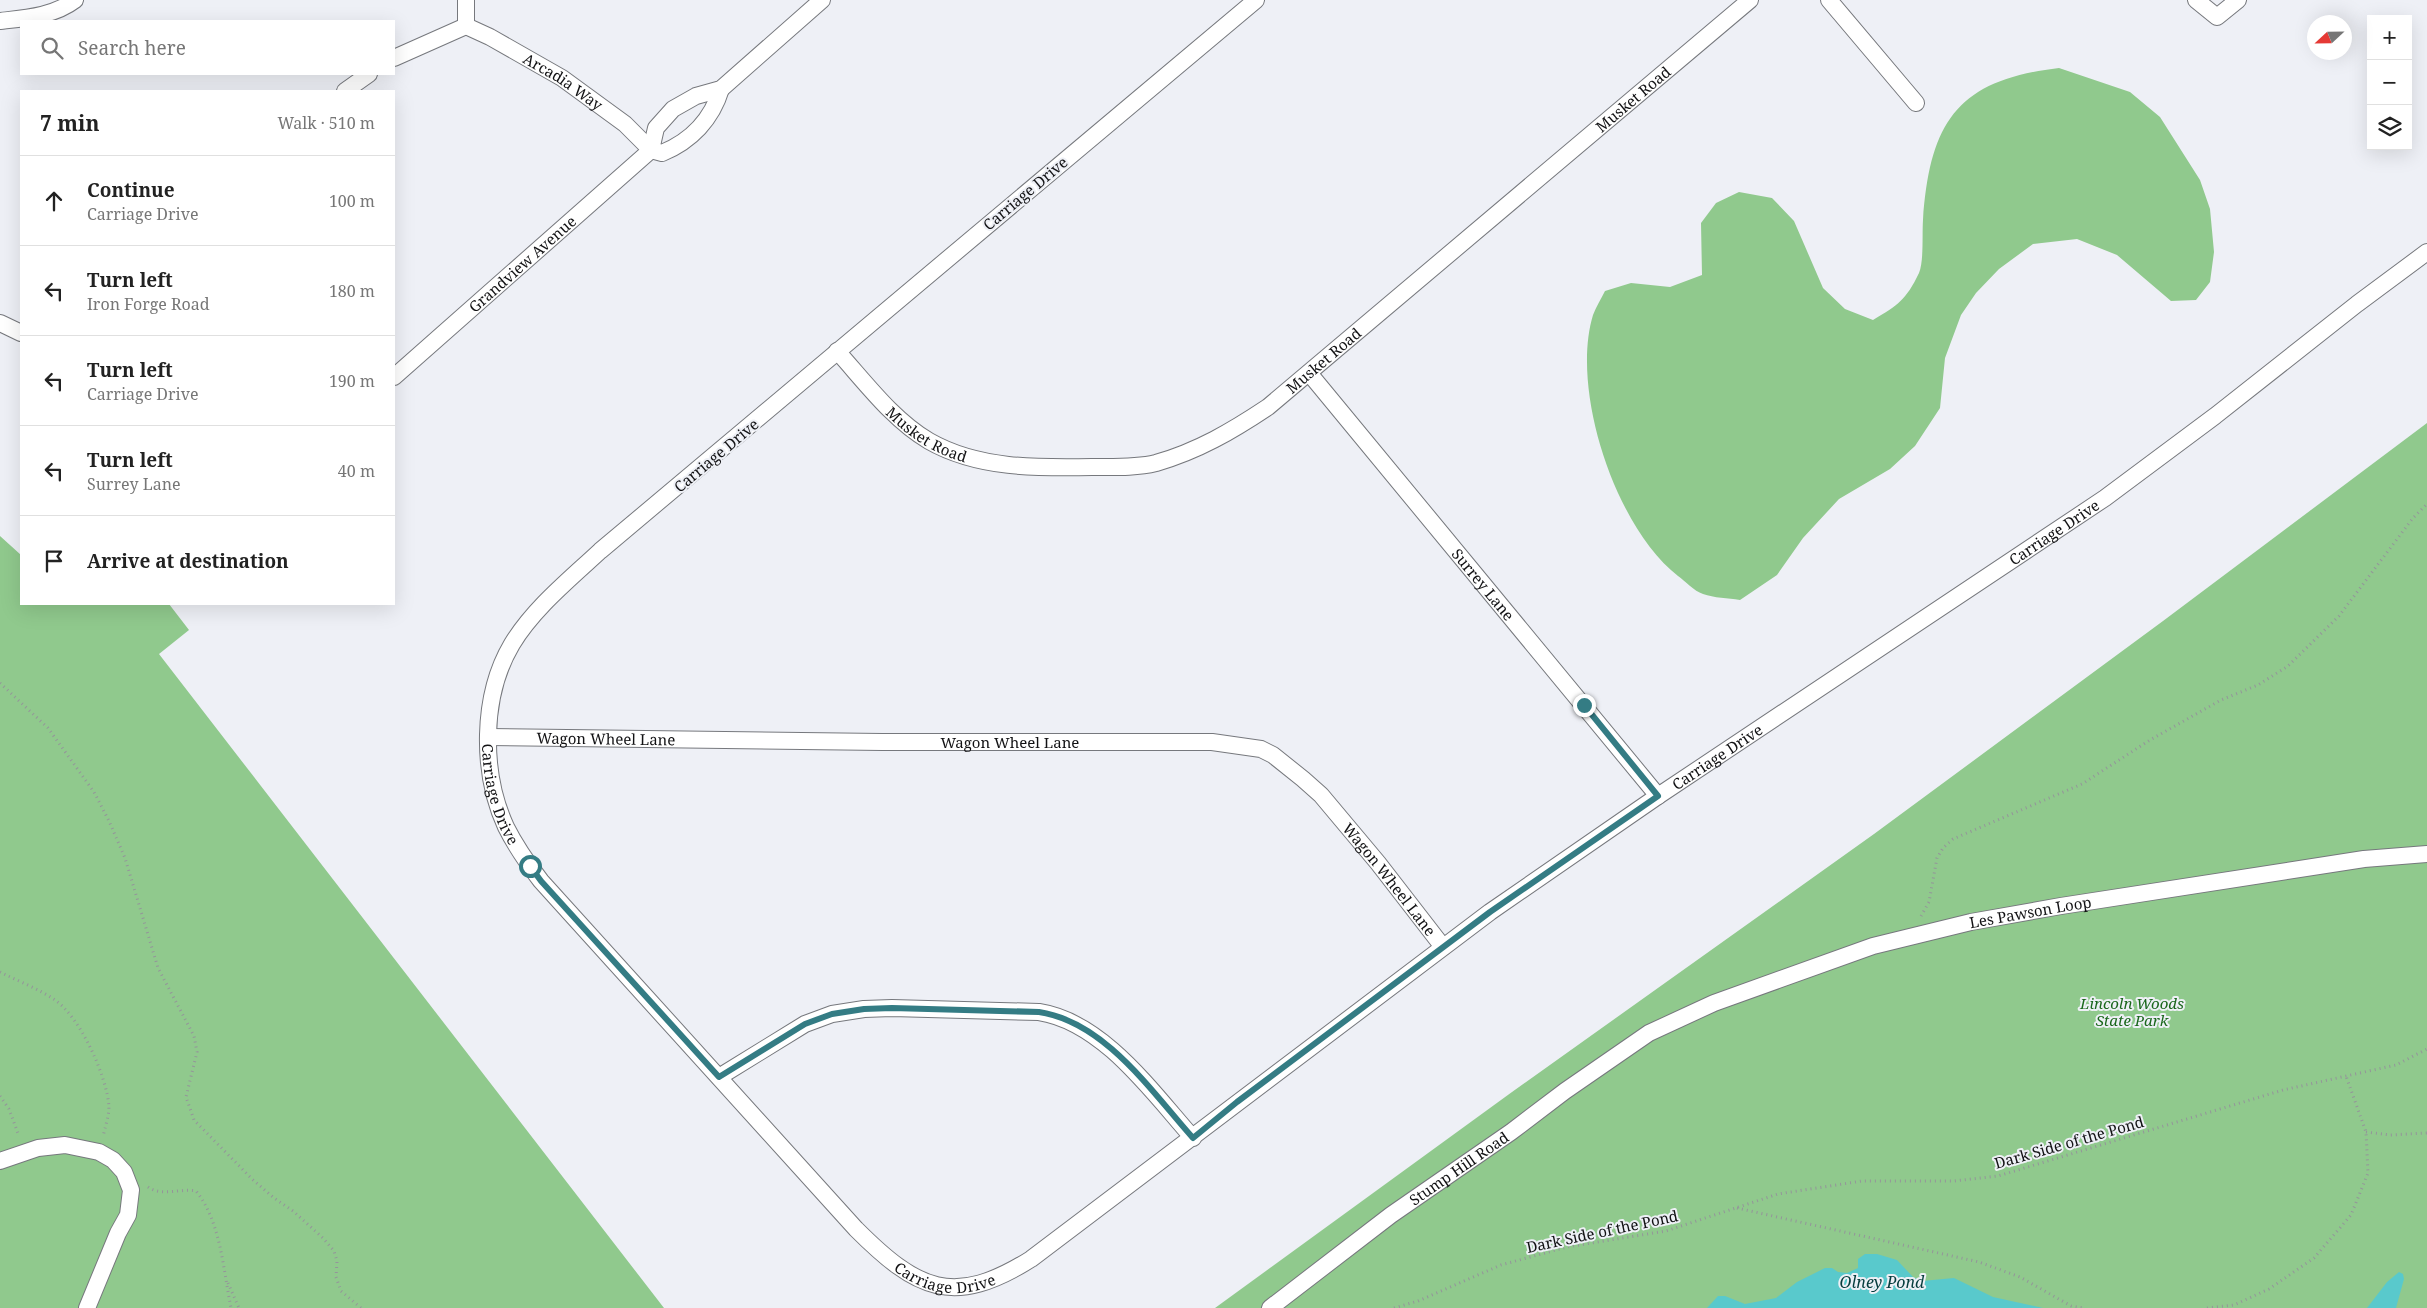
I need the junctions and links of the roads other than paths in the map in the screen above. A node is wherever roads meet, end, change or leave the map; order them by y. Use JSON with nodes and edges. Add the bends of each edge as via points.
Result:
{"nodes":[{"id":1,"x":75,"y":0,"type":"edge"},
{"id":2,"x":466,"y":0,"type":"edge"},
{"id":3,"x":822,"y":0,"type":"edge"},
{"id":4,"x":1256,"y":0,"type":"edge"},
{"id":5,"x":1750,"y":0,"type":"edge"},
{"id":6,"x":1829,"y":0,"type":"edge"},
{"id":7,"x":2196,"y":0,"type":"edge"},
{"id":8,"x":2238,"y":0,"type":"edge"},
{"id":9,"x":0,"y":21,"type":"edge"},
{"id":10,"x":466,"y":26,"type":"junction"},
{"id":11,"x":395,"y":58,"type":"edge"},
{"id":12,"x":368,"y":75,"type":"edge"},
{"id":13,"x":721,"y":89,"type":"junction"},
{"id":14,"x":346,"y":90,"type":"edge"},
{"id":15,"x":1916,"y":103,"type":"dead end"},
{"id":16,"x":651,"y":150,"type":"junction"},
{"id":17,"x":2427,"y":252,"type":"edge"},
{"id":18,"x":0,"y":323,"type":"edge"},
{"id":19,"x":20,"y":333,"type":"edge"},
{"id":20,"x":837,"y":351,"type":"junction"},
{"id":21,"x":1309,"y":373,"type":"junction"},
{"id":22,"x":395,"y":376,"type":"edge"},
{"id":23,"x":488,"y":737,"type":"junction"},
{"id":24,"x":1658,"y":796,"type":"junction"},
{"id":25,"x":2427,"y":854,"type":"edge"},
{"id":26,"x":1444,"y":947,"type":"junction"},
{"id":27,"x":1649,"y":1033,"type":"joint"},
{"id":28,"x":719,"y":1077,"type":"junction"},
{"id":29,"x":1193,"y":1138,"type":"junction"},
{"id":30,"x":0,"y":1161,"type":"edge"},
{"id":31,"x":87,"y":1308,"type":"edge"},
{"id":32,"x":1270,"y":1308,"type":"edge"}],
"edges":[{"from":1,"to":9,"type":"street","via":[[42,16]]},
{"from":2,"to":10,"type":"street"},
{"from":3,"to":13,"type":"street"},
{"from":4,"to":20,"type":"street","name":"Carriage Drive"},
{"from":5,"to":21,"type":"street","name":"Musket Road"},
{"from":6,"to":15,"type":"street"},
{"from":7,"to":8,"type":"street","via":[[2217,17]]},
{"from":10,"to":11,"type":"street"},
{"from":10,"to":16,"type":"street","name":"Arcadia Way","via":[[562,78],[625,124]]},
{"from":12,"to":14,"type":"street"},
{"from":13,"to":16,"type":"street","via":[[696,96],[673,109],[656,128]]},
{"from":13,"to":16,"type":"street","via":[[710,116],[689,137],[662,153]]},
{"from":16,"to":22,"type":"street","name":"Grandview Avenue"},
{"from":17,"to":24,"type":"street","name":"Carriage Drive","via":[[2105,498]]},
{"from":18,"to":19,"type":"street"},
{"from":20,"to":21,"type":"street","name":"Musket Road","via":[[910,428],[962,455],[1005,466],[1124,467],[1154,463],[1211,443],[1268,407]]},
{"from":20,"to":23,"type":"street","name":"Carriage Drive","via":[[600,551],[530,618],[499,670],[489,702]]},
{"from":21,"to":24,"type":"street","name":"Surrey Lane"},
{"from":23,"to":26,"type":"street","name":"Wagon Wheel Lane","via":[[1212,742],[1261,749],[1321,795]]},
{"from":23,"to":28,"type":"street","name":"Carriage Drive","via":[[494,789],[518,850],[541,881]]},
{"from":24,"to":26,"type":"street","name":"Carriage Drive"},
{"from":25,"to":27,"type":"street","name":"Les Pawson Loop","via":[[2364,859],[1971,922],[1873,946],[1714,1003]]},
{"from":26,"to":29,"type":"street","name":"Carriage Drive"},
{"from":27,"to":32,"type":"street","name":"Stump Hill Road","via":[[1391,1215]]},
{"from":28,"to":29,"type":"street","via":[[805,1024],[832,1014],[892,1008],[1039,1012],[1066,1020],[1106,1045]]},
{"from":28,"to":29,"type":"street","name":"Carriage Drive","via":[[874,1247],[913,1277],[936,1286],[956,1288],[1005,1276]]},
{"from":30,"to":31,"type":"street","via":[[25,1151],[65,1145],[99,1152],[124,1172],[131,1190],[128,1215]]}]}
